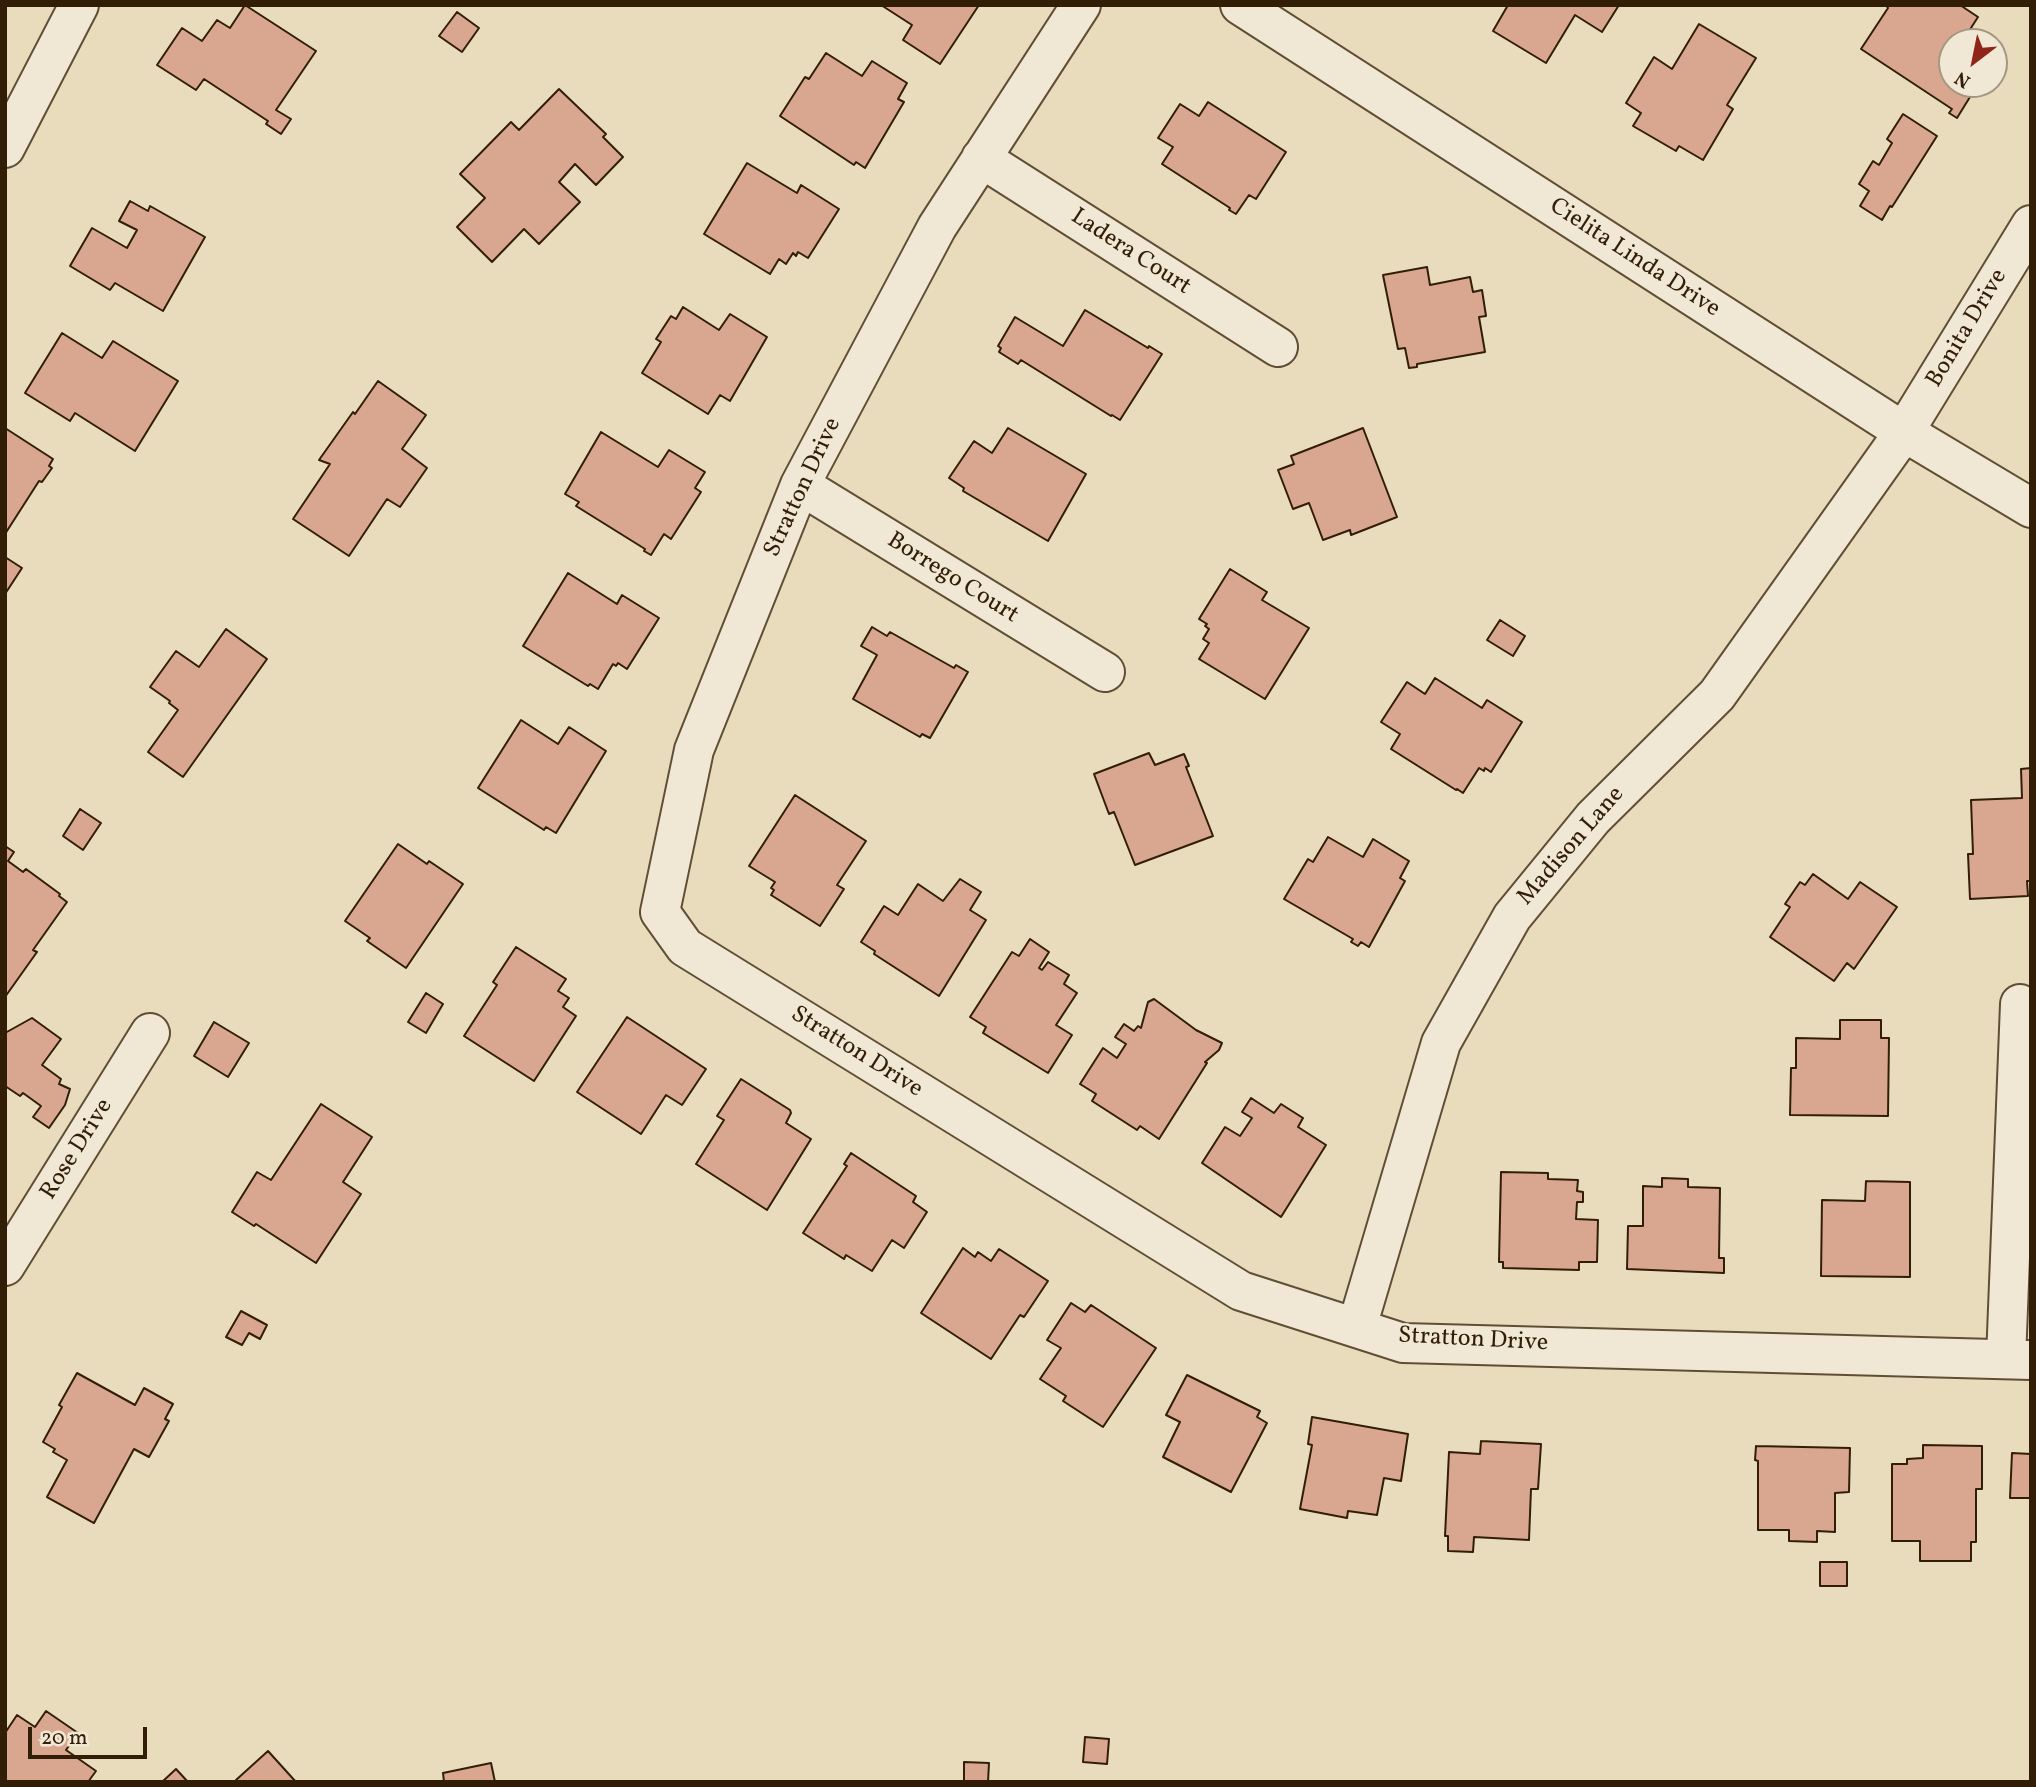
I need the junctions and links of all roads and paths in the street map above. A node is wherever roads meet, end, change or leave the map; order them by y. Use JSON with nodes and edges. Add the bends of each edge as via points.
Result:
{"nodes":[{"id":1,"x":79,"y":5,"type":"edge"},
{"id":2,"x":1081,"y":5,"type":"edge"},
{"id":3,"x":1240,"y":5,"type":"edge"},
{"id":4,"x":5,"y":148,"type":"edge"},
{"id":5,"x":981,"y":158,"type":"junction"},
{"id":6,"x":2031,"y":225,"type":"edge"},
{"id":7,"x":1278,"y":347,"type":"dead end"},
{"id":8,"x":1905,"y":432,"type":"junction"},
{"id":9,"x":800,"y":485,"type":"junction"},
{"id":10,"x":2031,"y":508,"type":"edge"},
{"id":11,"x":1104,"y":672,"type":"dead end"},
{"id":12,"x":2020,"y":1004,"type":"dead end"},
{"id":13,"x":150,"y":1034,"type":"dead end"},
{"id":14,"x":5,"y":1266,"type":"edge"},
{"id":15,"x":1357,"y":1327,"type":"junction"},
{"id":16,"x":2018,"y":1359,"type":"edge"}],
"edges":[{"from":1,"to":4,"type":"street"},
{"from":2,"to":5,"type":"street","name":"Stratton Drive"},
{"from":3,"to":8,"type":"street","name":"Cielita Linda Drive"},
{"from":5,"to":7,"type":"street","name":"Ladera Court"},
{"from":5,"to":9,"type":"street","name":"Stratton Drive","via":[[937,227]]},
{"from":6,"to":8,"type":"street","name":"Bonita Drive"},
{"from":8,"to":10,"type":"street","name":"Cielita Linda Drive"},
{"from":8,"to":15,"type":"street","name":"Madison Lane","via":[[1717,695],[1593,818],[1512,917],[1441,1043]]},
{"from":9,"to":11,"type":"street","name":"Borrego Court"},
{"from":9,"to":15,"type":"street","name":"Stratton Drive","via":[[694,750],[660,912],[685,947],[1241,1291]]},
{"from":12,"to":16,"type":"street"},
{"from":13,"to":14,"type":"street","name":"Rose Drive"},
{"from":15,"to":16,"type":"street","name":"Stratton Drive","via":[[1403,1343]]}]}
